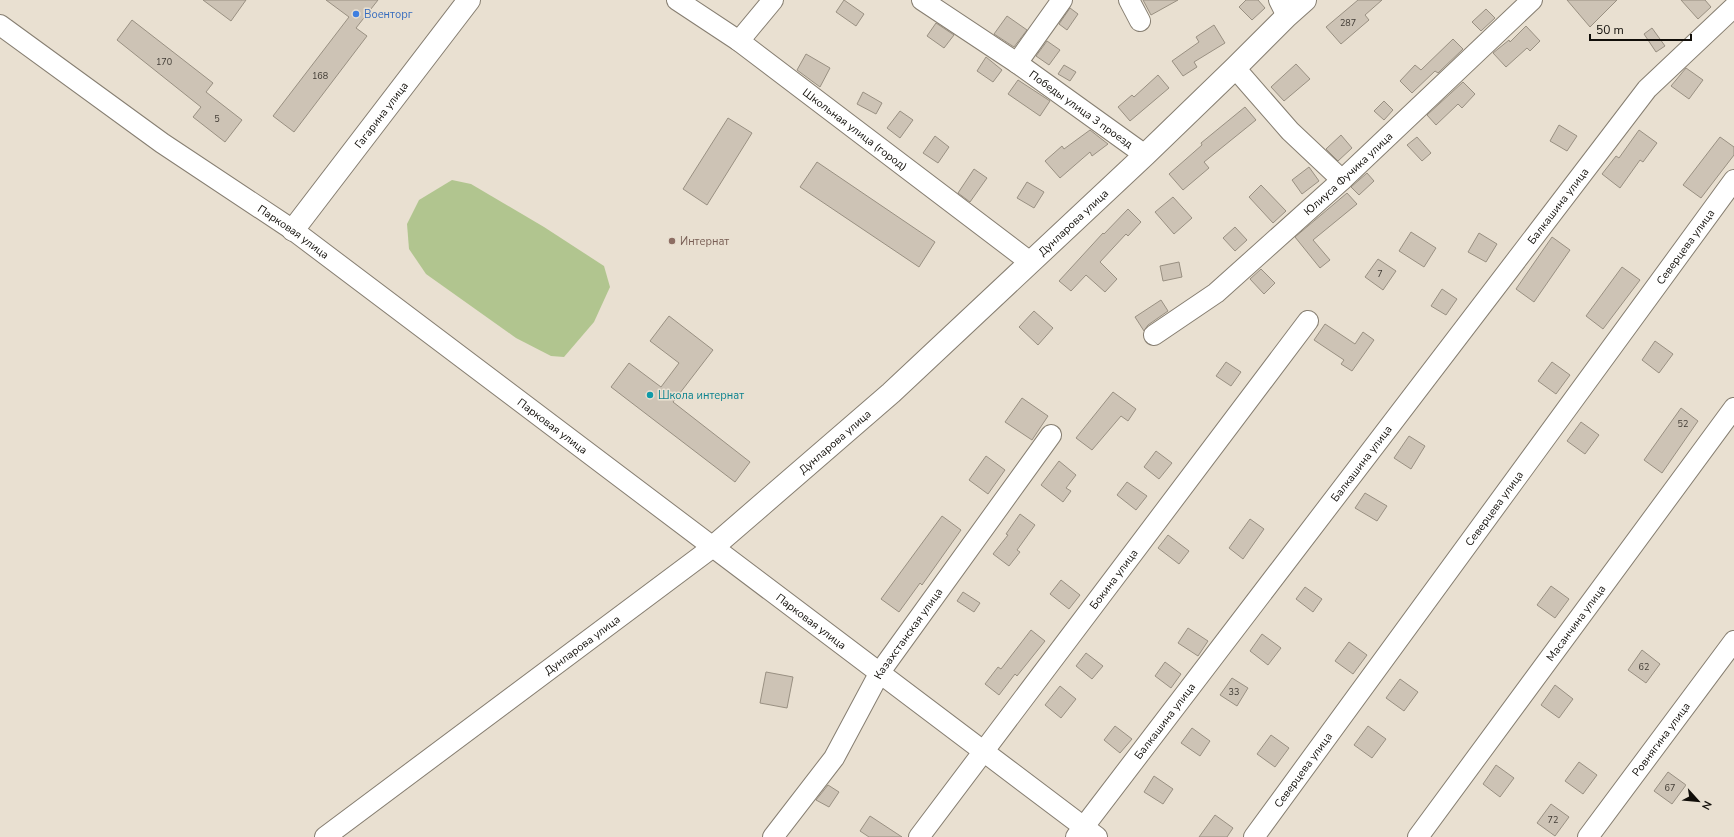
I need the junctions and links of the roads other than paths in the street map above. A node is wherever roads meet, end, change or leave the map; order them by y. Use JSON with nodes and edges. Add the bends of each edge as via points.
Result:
{"nodes":[{"id":1,"x":469,"y":0,"type":"edge"},
{"id":2,"x":677,"y":0,"type":"edge"},
{"id":3,"x":773,"y":0,"type":"edge"},
{"id":4,"x":922,"y":0,"type":"edge"},
{"id":5,"x":1062,"y":0,"type":"edge"},
{"id":6,"x":1129,"y":0,"type":"edge"},
{"id":7,"x":1305,"y":0,"type":"edge"},
{"id":8,"x":1532,"y":0,"type":"edge"},
{"id":9,"x":1734,"y":7,"type":"edge"},
{"id":10,"x":1283,"y":8,"type":"edge"},
{"id":11,"x":1140,"y":21,"type":"dead end"},
{"id":12,"x":0,"y":25,"type":"edge"},
{"id":13,"x":739,"y":41,"type":"junction"},
{"id":14,"x":1017,"y":63,"type":"junction"},
{"id":15,"x":1235,"y":68,"type":"junction"},
{"id":16,"x":1145,"y":155,"type":"junction"},
{"id":17,"x":1342,"y":180,"type":"junction"},
{"id":18,"x":1734,"y":180,"type":"edge"},
{"id":19,"x":293,"y":230,"type":"junction"},
{"id":20,"x":1030,"y":262,"type":"junction"},
{"id":21,"x":1308,"y":321,"type":"dead end"},
{"id":22,"x":1154,"y":335,"type":"dead end"},
{"id":23,"x":1734,"y":408,"type":"edge"},
{"id":24,"x":1051,"y":435,"type":"dead end"},
{"id":25,"x":713,"y":547,"type":"junction"},
{"id":26,"x":1734,"y":641,"type":"edge"},
{"id":27,"x":880,"y":672,"type":"junction"},
{"id":28,"x":984,"y":750,"type":"junction"},
{"id":29,"x":1086,"y":834,"type":"edge"},
{"id":30,"x":325,"y":837,"type":"edge"},
{"id":31,"x":773,"y":837,"type":"edge"},
{"id":32,"x":918,"y":837,"type":"edge"},
{"id":33,"x":1254,"y":837,"type":"edge"},
{"id":34,"x":1418,"y":837,"type":"edge"},
{"id":35,"x":1588,"y":837,"type":"edge"}],
"edges":[{"from":1,"to":19,"type":"main road","name":"Гагарина улица"},
{"from":2,"to":13,"type":"street","name":"Школьная улица (город)"},
{"from":3,"to":13,"type":"street"},
{"from":4,"to":14,"type":"street","name":"Победы улица 3 проезд"},
{"from":5,"to":14,"type":"street"},
{"from":6,"to":11,"type":"street"},
{"from":7,"to":10,"type":"main road","name":"Дунларова улица"},
{"from":8,"to":17,"type":"street","name":"Юлиуса Фучика улица"},
{"from":9,"to":29,"type":"street","name":"Балкашина улица","via":[[1647,89]]},
{"from":10,"to":15,"type":"main road","name":"Дунларова улица"},
{"from":12,"to":19,"type":"street","name":"Парковая улица","via":[[162,143]]},
{"from":13,"to":20,"type":"street","name":"Школьная улица (город)"},
{"from":14,"to":16,"type":"street","name":"Победы улица 3 проезд"},
{"from":15,"to":16,"type":"main road","name":"Дунларова улица"},
{"from":15,"to":17,"type":"street","via":[[1290,131]]},
{"from":16,"to":20,"type":"main road","name":"Дунларова улица"},
{"from":17,"to":22,"type":"street","name":"Юлиуса Фучика улица","via":[[1216,293]]},
{"from":18,"to":33,"type":"street","name":"Северцева улица"},
{"from":19,"to":25,"type":"street","name":"Парковая улица"},
{"from":20,"to":25,"type":"main road","name":"Дунларова улица","via":[[891,393]]},
{"from":21,"to":28,"type":"street","name":"Бокина улица"},
{"from":23,"to":34,"type":"street","name":"Масанчина улица"},
{"from":24,"to":27,"type":"street","name":"Казахстанская улица"},
{"from":25,"to":27,"type":"street","name":"Парковая улица"},
{"from":25,"to":30,"type":"street","name":"Дунларова улица"},
{"from":26,"to":35,"type":"street","name":"Ровнягина улица"},
{"from":27,"to":28,"type":"street","name":"Парковая улица"},
{"from":27,"to":31,"type":"street","name":"Казахстанская улица","via":[[834,758]]},
{"from":28,"to":29,"type":"street","name":"Парковая улица"},
{"from":28,"to":32,"type":"street","name":"Бокина улица"}]}
